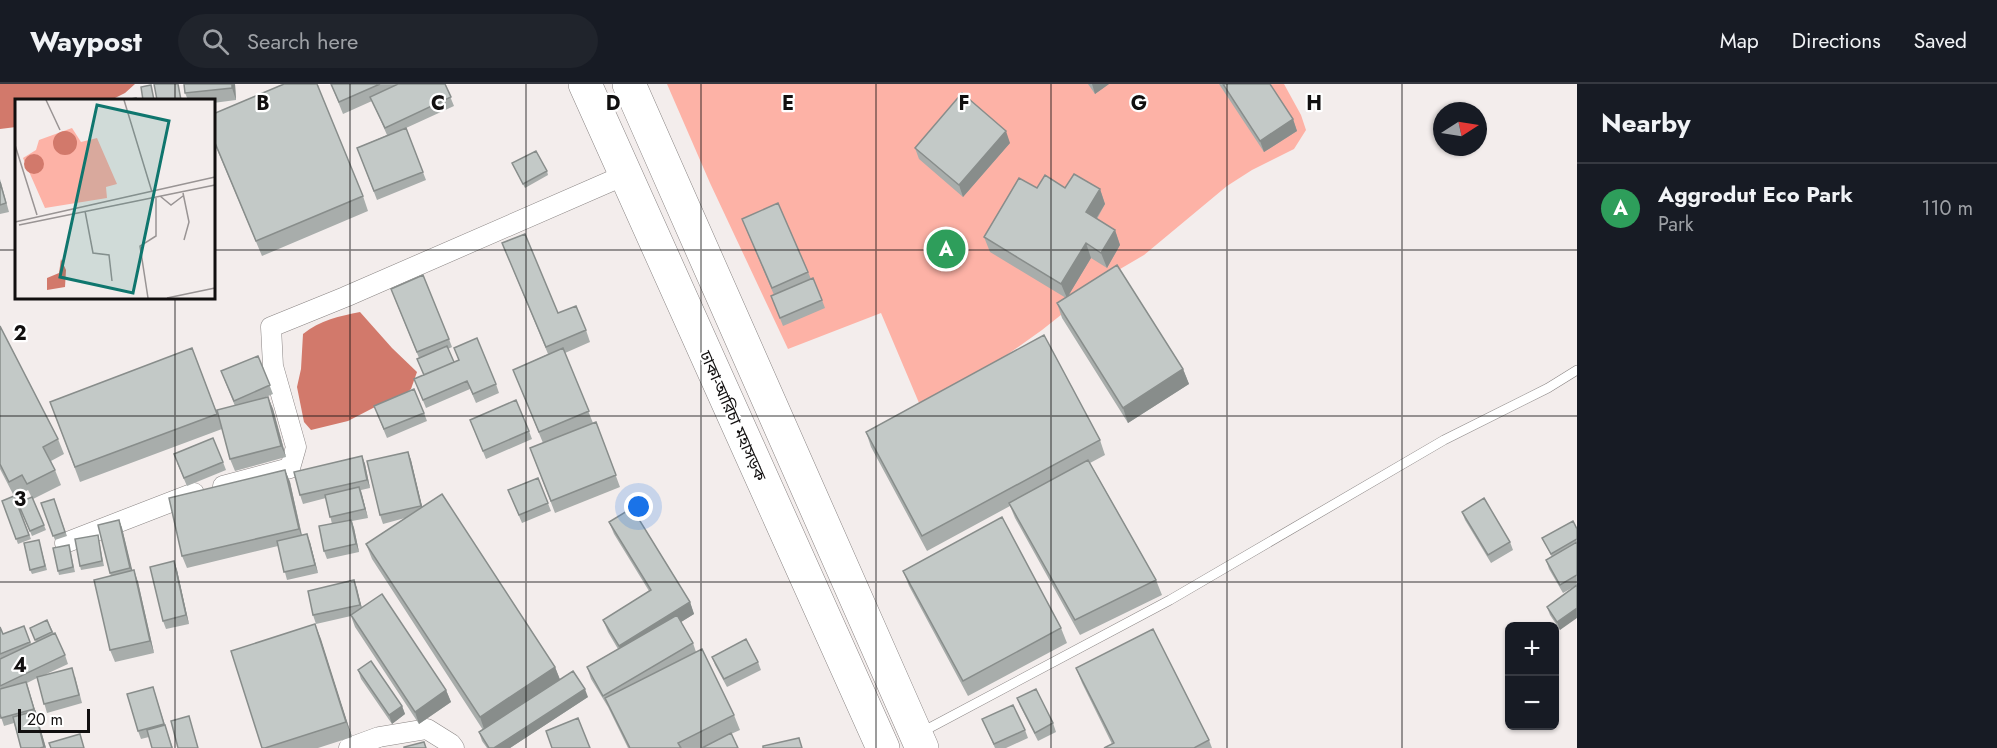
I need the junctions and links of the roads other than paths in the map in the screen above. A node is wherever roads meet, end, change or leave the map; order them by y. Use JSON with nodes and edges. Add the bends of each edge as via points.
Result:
{"nodes":[{"id":1,"x":585,"y":84,"type":"edge"},
{"id":2,"x":629,"y":84,"type":"edge"},
{"id":3,"x":625,"y":175,"type":"junction"},
{"id":4,"x":1577,"y":370,"type":"edge"},
{"id":5,"x":65,"y":543,"type":"edge"},
{"id":6,"x":918,"y":742,"type":"edge"},
{"id":7,"x":349,"y":748,"type":"edge"},
{"id":8,"x":454,"y":748,"type":"edge"},
{"id":9,"x":883,"y":748,"type":"edge"}],
"edges":[{"from":1,"to":3,"type":"highway","name":"ঢাকা-আরিচা মহাসড়ক"},
{"from":2,"to":6,"type":"highway"},
{"from":3,"to":5,"type":"street","via":[[271,327],[273,366],[296,447],[290,468],[188,495]]},
{"from":3,"to":9,"type":"highway","name":"ঢাকা-আরিচা মহাসড়ক"},
{"from":4,"to":6,"type":"lane","via":[[1444,440]]},
{"from":7,"to":8,"type":"street","via":[[379,736],[427,729]]}]}
